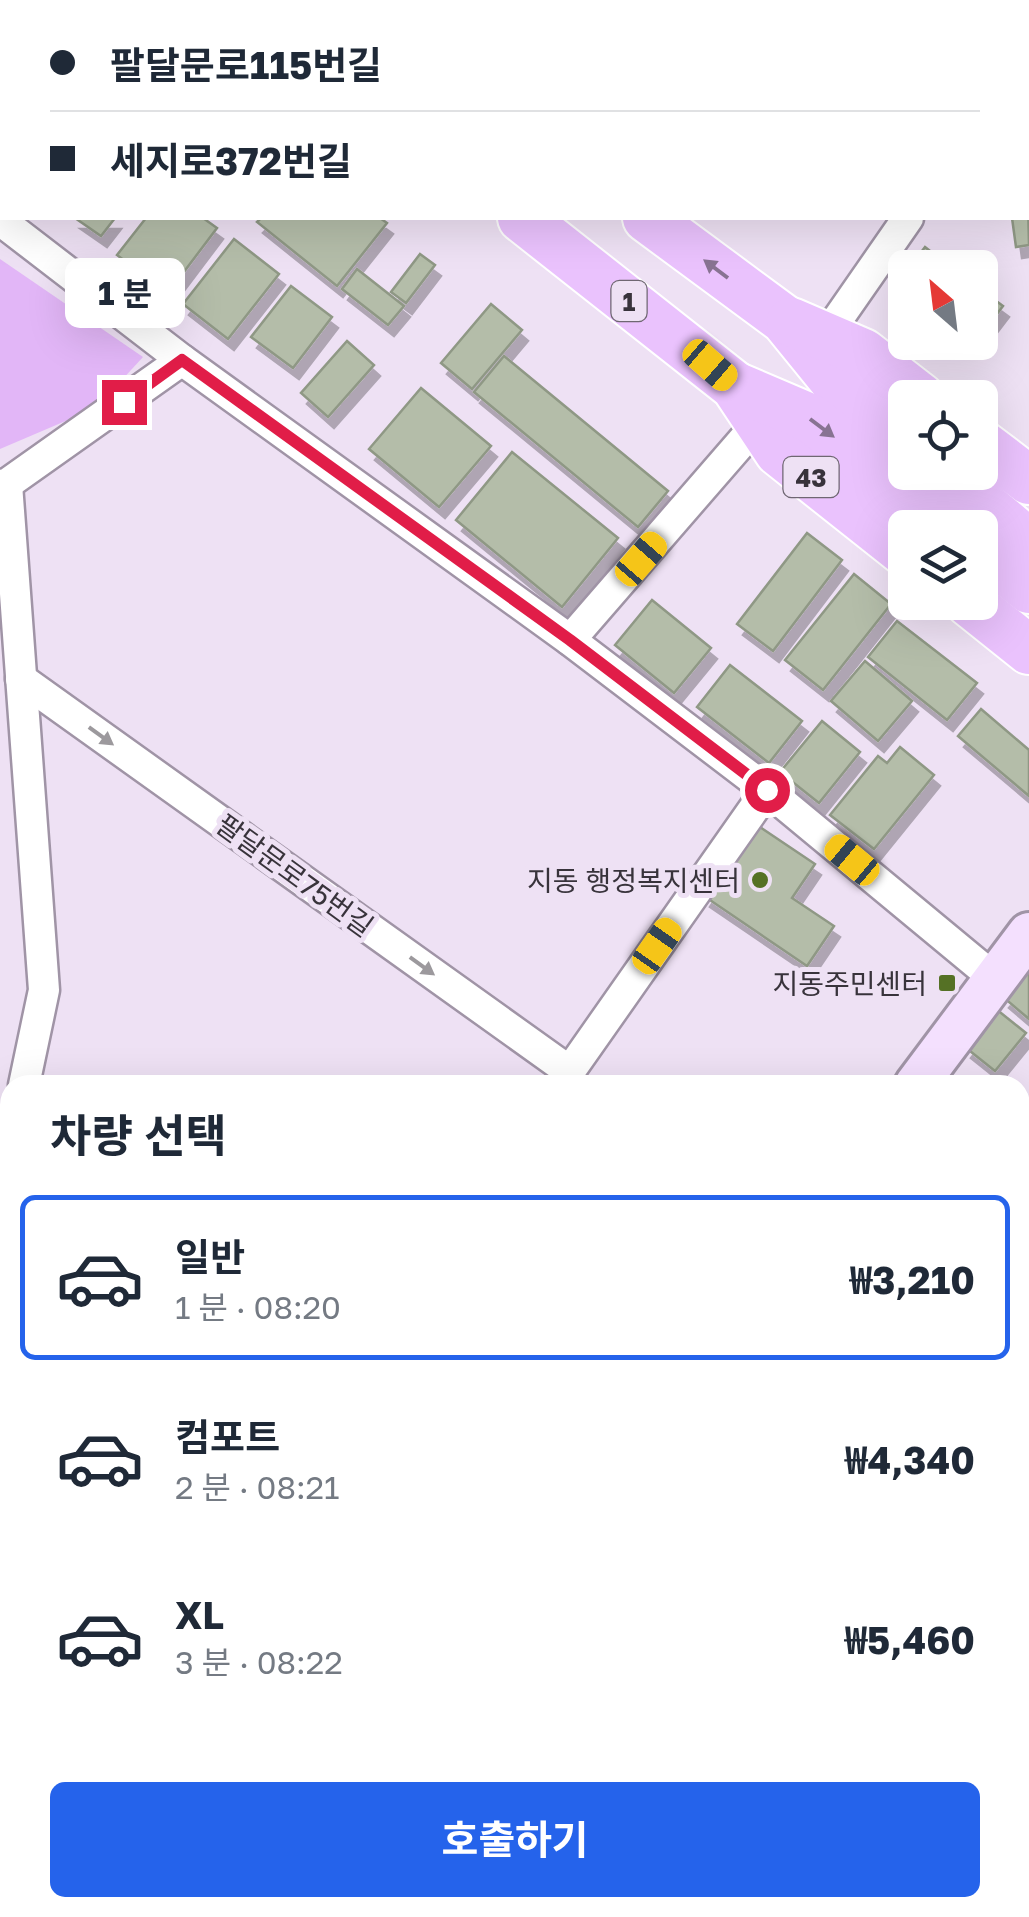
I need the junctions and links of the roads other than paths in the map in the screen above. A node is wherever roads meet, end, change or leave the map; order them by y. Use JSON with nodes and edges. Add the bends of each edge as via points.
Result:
{"nodes":[{"id":1,"x":0,"y":220,"type":"edge"},
{"id":2,"x":524,"y":220,"type":"edge"},
{"id":3,"x":650,"y":220,"type":"edge"},
{"id":4,"x":906,"y":220,"type":"edge"},
{"id":5,"x":806,"y":328,"type":"junction"},
{"id":6,"x":182,"y":360,"type":"junction"},
{"id":7,"x":898,"y":380,"type":"edge"},
{"id":8,"x":747,"y":404,"type":"junction"},
{"id":9,"x":888,"y":426,"type":"edge"},
{"id":10,"x":998,"y":457,"type":"edge"},
{"id":11,"x":1029,"y":480,"type":"edge"},
{"id":12,"x":4,"y":484,"type":"edge"},
{"id":13,"x":959,"y":490,"type":"edge"},
{"id":14,"x":927,"y":510,"type":"edge"},
{"id":15,"x":888,"y":539,"type":"edge"},
{"id":16,"x":998,"y":559,"type":"edge"},
{"id":17,"x":1028,"y":573,"type":"edge"},
{"id":18,"x":992,"y":620,"type":"edge"},
{"id":19,"x":570,"y":640,"type":"junction"},
{"id":20,"x":1029,"y":650,"type":"edge"},
{"id":21,"x":21,"y":679,"type":"junction"},
{"id":22,"x":767,"y":790,"type":"junction"},
{"id":23,"x":1029,"y":934,"type":"edge"},
{"id":24,"x":994,"y":978,"type":"junction"},
{"id":25,"x":26,"y":1075,"type":"edge"},
{"id":26,"x":561,"y":1075,"type":"edge"},
{"id":27,"x":567,"y":1075,"type":"edge"},
{"id":28,"x":934,"y":1075,"type":"edge"}],
"edges":[{"from":1,"to":6,"type":"street"},
{"from":2,"to":8,"type":"main road","number":"1"},
{"from":5,"to":3,"type":"main road","one_way":true},
{"from":4,"to":5,"type":"street"},
{"from":5,"to":7,"type":"main road","via":[[863,353]]},
{"from":5,"to":9,"type":"main road","via":[[838,384]]},
{"from":6,"to":12,"type":"street"},
{"from":6,"to":19,"type":"street"},
{"from":8,"to":14,"type":"main road","number":"1","one_way":true,"via":[[810,418]]},
{"from":8,"to":15,"type":"main road","number":"43","via":[[779,452]]},
{"from":8,"to":19,"type":"street"},
{"from":10,"to":11,"type":"main road"},
{"from":12,"to":21,"type":"street"},
{"from":13,"to":17,"type":"main road"},
{"from":16,"to":17,"type":"main road"},
{"from":18,"to":20,"type":"main road"},
{"from":19,"to":22,"type":"street"},
{"from":21,"to":25,"type":"street","via":[[44,990]]},
{"from":21,"to":26,"type":"street","name":"팔달문로75번길","one_way":true},
{"from":22,"to":24,"type":"street"},
{"from":22,"to":27,"type":"street"},
{"from":23,"to":24,"type":"street"},
{"from":24,"to":28,"type":"street"}]}
